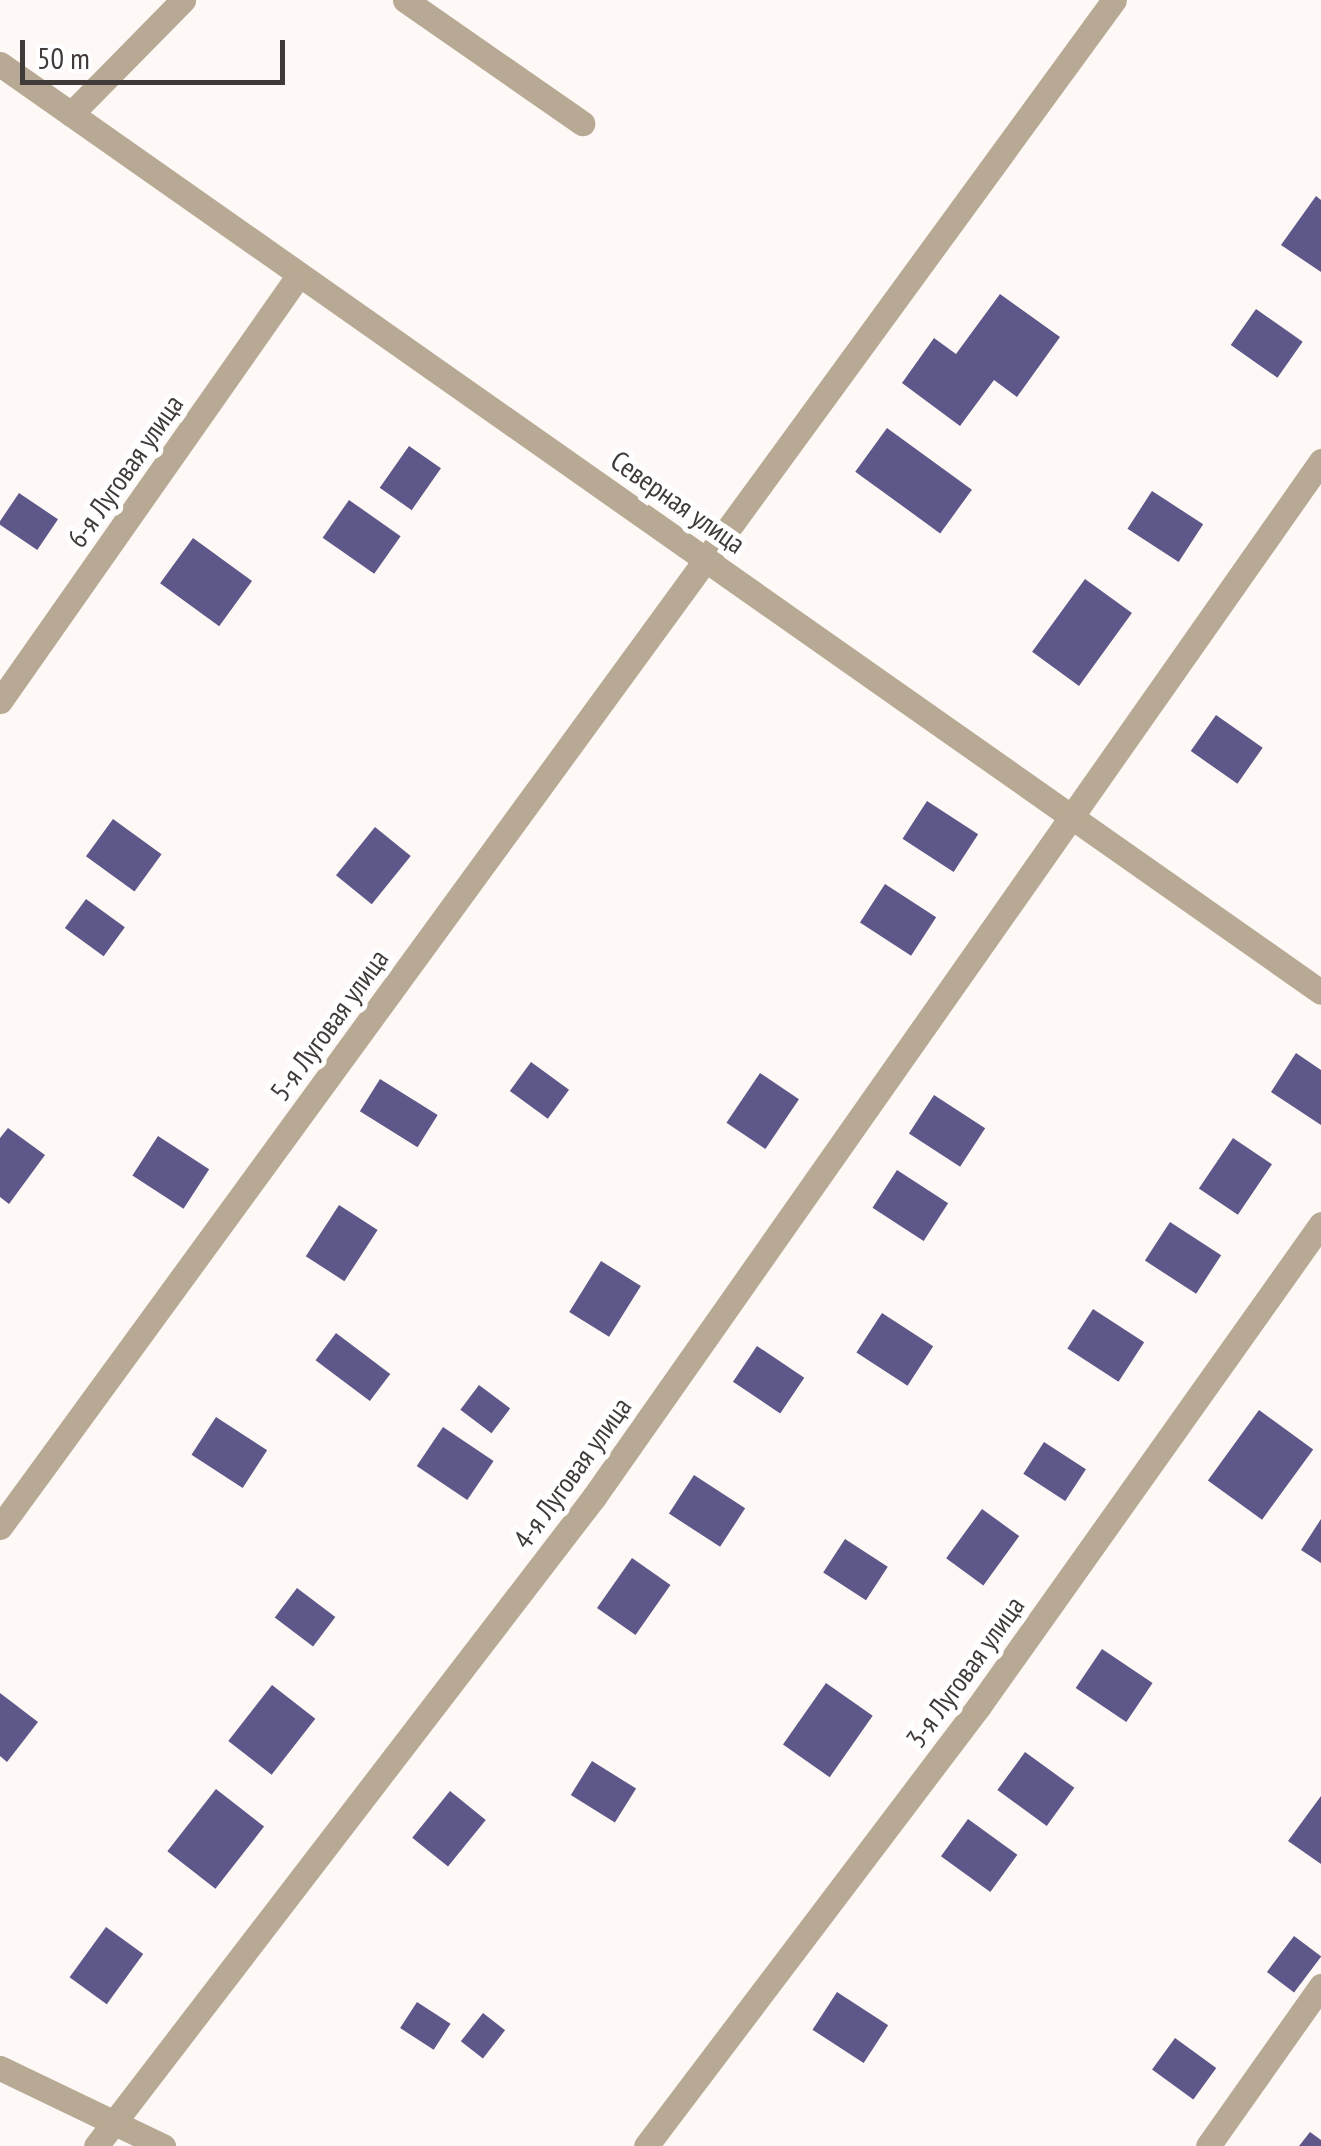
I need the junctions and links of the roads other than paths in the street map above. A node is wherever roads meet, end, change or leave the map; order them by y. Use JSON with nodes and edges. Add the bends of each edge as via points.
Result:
{"nodes":[{"id":1,"x":183,"y":0,"type":"edge"},
{"id":2,"x":405,"y":0,"type":"edge"},
{"id":3,"x":1114,"y":0,"type":"edge"},
{"id":4,"x":0,"y":64,"type":"edge"},
{"id":5,"x":71,"y":114,"type":"junction"},
{"id":6,"x":582,"y":123,"type":"dead end"},
{"id":7,"x":298,"y":276,"type":"junction"},
{"id":8,"x":1321,"y":461,"type":"edge"},
{"id":9,"x":707,"y":558,"type":"junction"},
{"id":10,"x":0,"y":701,"type":"edge"},
{"id":11,"x":1074,"y":819,"type":"junction"},
{"id":12,"x":1321,"y":992,"type":"edge"},
{"id":13,"x":1321,"y":1224,"type":"edge"},
{"id":14,"x":0,"y":1527,"type":"edge"},
{"id":15,"x":1321,"y":1986,"type":"edge"},
{"id":16,"x":0,"y":2068,"type":"edge"},
{"id":17,"x":115,"y":2122,"type":"junction"},
{"id":18,"x":96,"y":2146,"type":"edge"},
{"id":19,"x":162,"y":2146,"type":"edge"},
{"id":20,"x":646,"y":2146,"type":"edge"},
{"id":21,"x":1208,"y":2146,"type":"edge"}],
"edges":[{"from":1,"to":5,"type":"street"},
{"from":2,"to":6,"type":"street"},
{"from":3,"to":9,"type":"street","name":"5-я Луговая улица"},
{"from":4,"to":5,"type":"street","name":"Северная улица"},
{"from":5,"to":7,"type":"street","name":"Северная улица"},
{"from":7,"to":9,"type":"street","name":"Северная улица"},
{"from":7,"to":10,"type":"street","name":"6-я Луговая улица"},
{"from":8,"to":11,"type":"street","name":"4-я Луговая улица"},
{"from":9,"to":11,"type":"street","name":"Северная улица"},
{"from":9,"to":14,"type":"street","name":"5-я Луговая улица"},
{"from":11,"to":12,"type":"street","name":"Северная улица"},
{"from":11,"to":17,"type":"street","name":"4-я Луговая улица","via":[[594,1497]]},
{"from":13,"to":20,"type":"street","name":"3-я Луговая улица","via":[[979,1706]]},
{"from":15,"to":21,"type":"street"},
{"from":16,"to":17,"type":"street"},
{"from":17,"to":18,"type":"street","name":"4-я Луговая улица"},
{"from":17,"to":19,"type":"street"}]}
